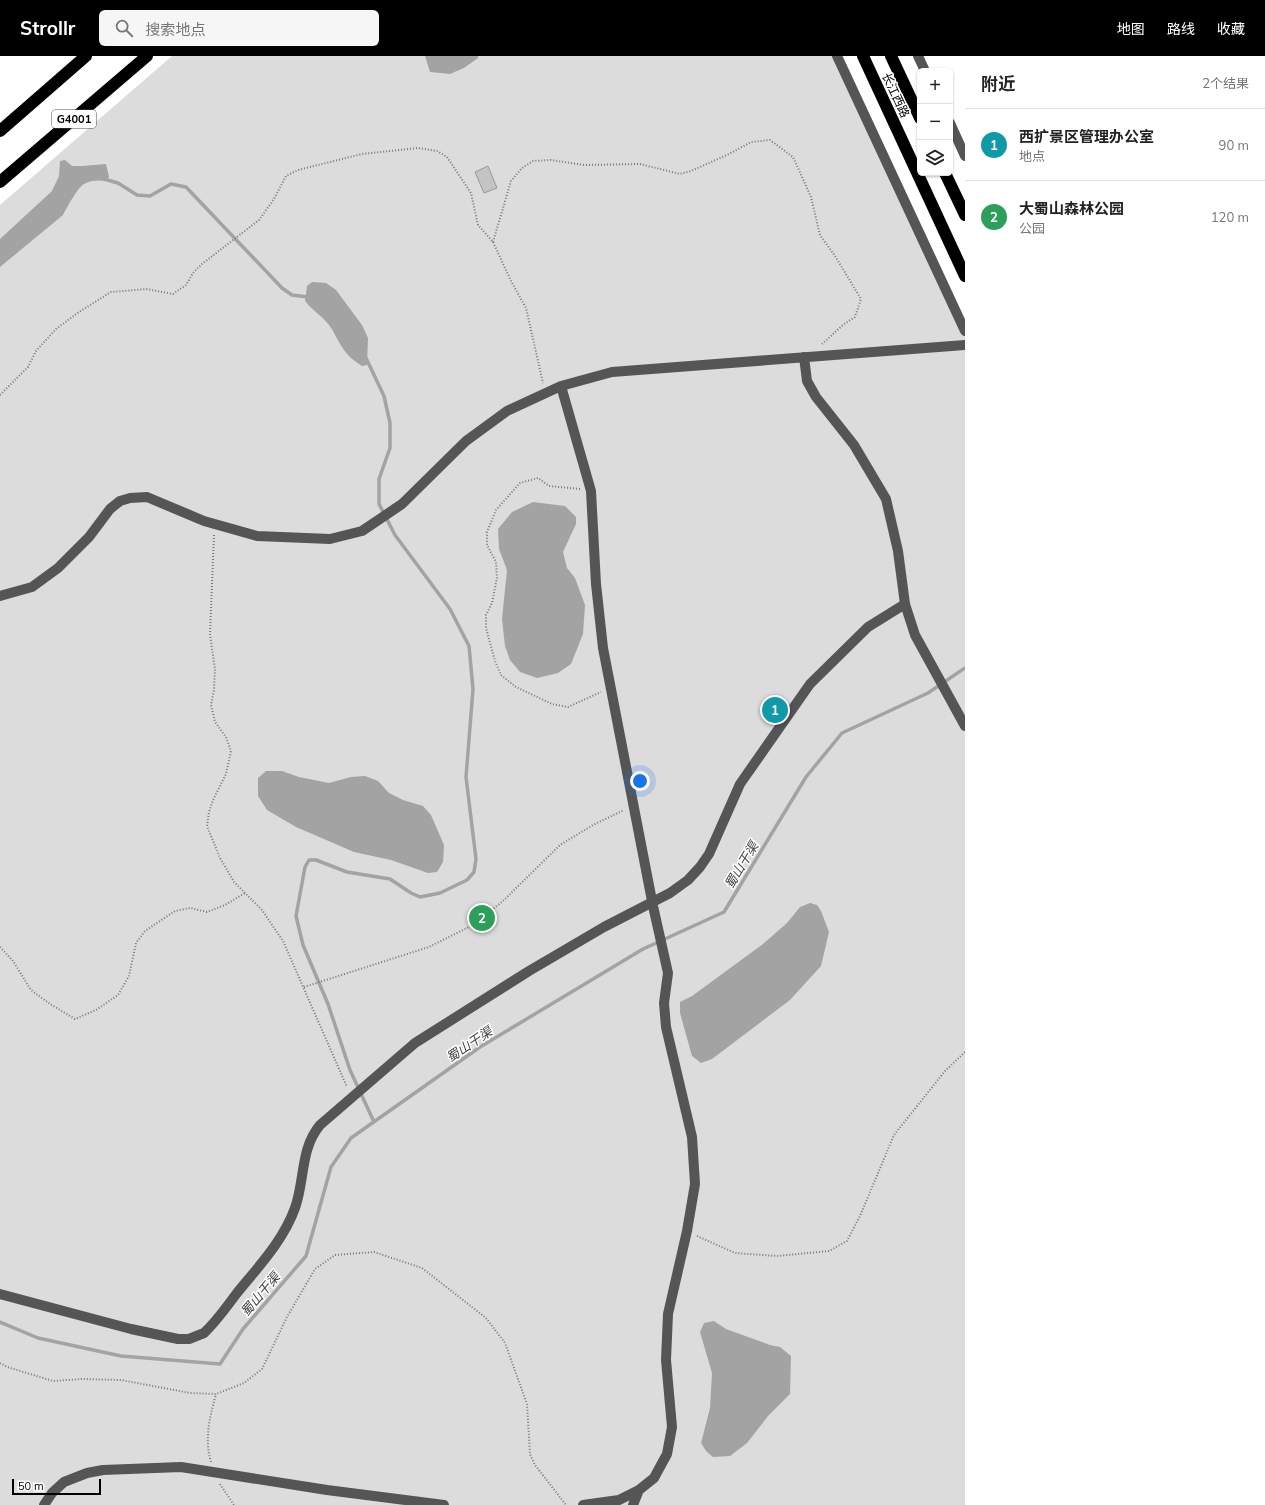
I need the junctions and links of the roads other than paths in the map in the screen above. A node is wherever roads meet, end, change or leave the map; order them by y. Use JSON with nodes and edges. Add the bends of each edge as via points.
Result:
{"nodes":[{"id":1,"x":86,"y":56,"type":"edge"},
{"id":2,"x":147,"y":56,"type":"edge"},
{"id":3,"x":838,"y":56,"type":"edge"},
{"id":4,"x":863,"y":56,"type":"edge"},
{"id":5,"x":891,"y":56,"type":"edge"},
{"id":6,"x":918,"y":56,"type":"edge"},
{"id":7,"x":924,"y":68,"type":"edge"},
{"id":8,"x":917,"y":112,"type":"edge"},
{"id":9,"x":953,"y":130,"type":"edge"},
{"id":10,"x":0,"y":131,"type":"edge"},
{"id":11,"x":965,"y":156,"type":"edge"},
{"id":12,"x":947,"y":176,"type":"edge"},
{"id":13,"x":0,"y":182,"type":"edge"},
{"id":14,"x":965,"y":215,"type":"edge"},
{"id":15,"x":965,"y":276,"type":"edge"},
{"id":16,"x":965,"y":331,"type":"edge"},
{"id":17,"x":965,"y":345,"type":"edge"},
{"id":18,"x":809,"y":357,"type":"junction"},
{"id":19,"x":561,"y":386,"type":"junction"},
{"id":20,"x":0,"y":596,"type":"edge"},
{"id":21,"x":905,"y":604,"type":"junction"},
{"id":22,"x":965,"y":726,"type":"edge"},
{"id":23,"x":652,"y":903,"type":"junction"},
{"id":24,"x":0,"y":1294,"type":"edge"},
{"id":25,"x":639,"y":1490,"type":"junction"},
{"id":26,"x":613,"y":1503,"type":"edge"},
{"id":27,"x":44,"y":1505,"type":"edge"},
{"id":28,"x":444,"y":1505,"type":"edge"},
{"id":29,"x":583,"y":1505,"type":"edge"},
{"id":30,"x":633,"y":1505,"type":"edge"}],
"edges":[{"from":1,"to":10,"type":"highway"},
{"from":2,"to":13,"type":"highway","number":"G4001"},
{"from":3,"to":16,"type":"street"},
{"from":4,"to":15,"type":"highway","name":"长江西路"},
{"from":5,"to":8,"type":"highway","name":"长江西路"},
{"from":6,"to":7,"type":"street"},
{"from":9,"to":11,"type":"street"},
{"from":12,"to":14,"type":"highway"},
{"from":17,"to":18,"type":"street"},
{"from":18,"to":19,"type":"street","via":[[612,372]]},
{"from":18,"to":21,"type":"street","via":[[807,381],[816,397],[854,445],[886,499],[898,551]]},
{"from":19,"to":20,"type":"street","via":[[507,412],[466,441],[402,504],[362,531],[342,537],[319,539],[257,536],[204,521],[147,498],[136,497],[125,499],[110,509],[89,538],[58,568],[32,587]]},
{"from":19,"to":23,"type":"street","via":[[591,491],[603,648]]},
{"from":21,"to":22,"type":"street","via":[[915,635]]},
{"from":21,"to":23,"type":"street","via":[[868,627],[810,684],[740,784],[709,854],[700,868],[688,880]]},
{"from":23,"to":24,"type":"street","via":[[604,927],[529,971],[415,1043],[320,1125],[307,1146],[298,1198],[278,1242],[204,1333],[189,1339],[178,1339]]},
{"from":23,"to":25,"type":"street","via":[[668,973],[664,1003],[666,1026],[692,1137],[695,1184],[668,1314],[666,1360],[672,1427],[667,1454],[654,1478]]},
{"from":25,"to":26,"type":"street"},
{"from":25,"to":30,"type":"street"},
{"from":26,"to":29,"type":"street"},
{"from":27,"to":28,"type":"street","via":[[64,1482],[87,1473],[182,1467]]}]}
